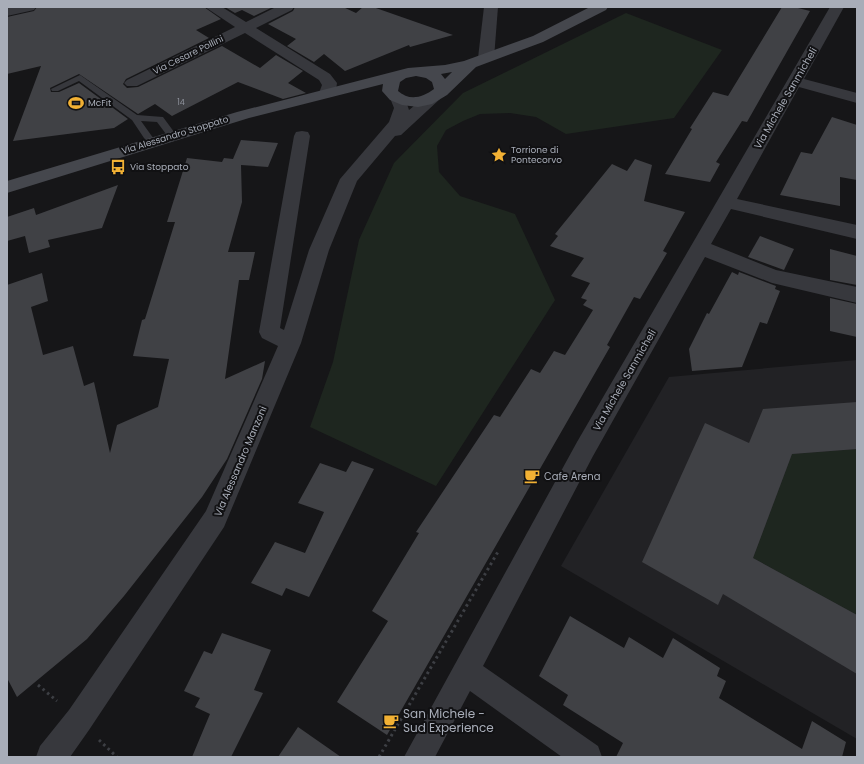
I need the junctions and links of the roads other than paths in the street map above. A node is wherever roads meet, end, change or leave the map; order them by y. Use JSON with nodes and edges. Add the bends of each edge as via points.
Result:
{"nodes":[{"id":1,"x":29,"y":7,"type":"edge"},
{"id":2,"x":212,"y":7,"type":"edge"},
{"id":3,"x":287,"y":7,"type":"edge"},
{"id":4,"x":491,"y":7,"type":"edge"},
{"id":5,"x":601,"y":7,"type":"edge"},
{"id":6,"x":837,"y":7,"type":"edge"},
{"id":7,"x":7,"y":12,"type":"edge"},
{"id":8,"x":245,"y":27,"type":"junction"},
{"id":9,"x":486,"y":58,"type":"junction"},
{"id":10,"x":423,"y":72,"type":"junction"},
{"id":11,"x":400,"y":75,"type":"junction"},
{"id":12,"x":794,"y":81,"type":"junction"},
{"id":13,"x":132,"y":83,"type":"dead end"},
{"id":14,"x":55,"y":89,"type":"dead end"},
{"id":15,"x":345,"y":89,"type":"junction"},
{"id":16,"x":327,"y":93,"type":"junction"},
{"id":17,"x":437,"y":96,"type":"junction"},
{"id":18,"x":396,"y":97,"type":"junction"},
{"id":19,"x":857,"y":98,"type":"edge"},
{"id":20,"x":134,"y":118,"type":"junction"},
{"id":21,"x":172,"y":136,"type":"junction"},
{"id":22,"x":302,"y":136,"type":"dead end"},
{"id":23,"x":151,"y":142,"type":"junction"},
{"id":24,"x":382,"y":142,"type":"junction"},
{"id":25,"x":7,"y":187,"type":"edge"},
{"id":26,"x":726,"y":202,"type":"junction"},
{"id":27,"x":857,"y":232,"type":"edge"},
{"id":28,"x":699,"y":248,"type":"junction"},
{"id":29,"x":857,"y":295,"type":"edge"},
{"id":30,"x":290,"y":343,"type":"junction"},
{"id":31,"x":467,"y":672,"type":"junction"},
{"id":32,"x":51,"y":757,"type":"edge"},
{"id":33,"x":420,"y":757,"type":"edge"},
{"id":34,"x":587,"y":757,"type":"edge"}],
"edges":[{"from":1,"to":7,"type":"street"},
{"from":2,"to":8,"type":"street"},
{"from":3,"to":8,"type":"street","name":"Via Cesare Pollini"},
{"from":4,"to":9,"type":"street"},
{"from":5,"to":9,"type":"main road","name":"Via Alessandro Manzoni","via":[[540,37]]},
{"from":6,"to":12,"type":"street","name":"Via Michele Sanmicheli"},
{"from":8,"to":13,"type":"street","name":"Via Cesare Pollini"},
{"from":8,"to":16,"type":"street","via":[[329,80],[330,88]]},
{"from":9,"to":10,"type":"main road","name":"Via Alessandro Manzoni","via":[[449,70]]},
{"from":9,"to":17,"type":"main road","name":"Via Alessandro Manzoni","via":[[457,76]]},
{"from":10,"to":11,"type":"main road","name":"Via Alessandro Manzoni"},
{"from":10,"to":17,"type":"main road","via":[[438,78],[442,85]]},
{"from":11,"to":15,"type":"main road","name":"Via Alessandro Stoppato"},
{"from":11,"to":18,"type":"main road","via":[[390,85],[390,91]]},
{"from":12,"to":19,"type":"street"},
{"from":12,"to":26,"type":"street","name":"Via Michele Sanmicheli"},
{"from":14,"to":20,"type":"lane","via":[[80,78]]},
{"from":15,"to":16,"type":"main road","name":"Via Alessandro Stoppato"},
{"from":15,"to":18,"type":"main road","name":"Via Alessandro Stoppato","via":[[376,89]]},
{"from":16,"to":21,"type":"main road","name":"Via Alessandro Stoppato"},
{"from":17,"to":18,"type":"main road","name":"Via Alessandro Stoppato","via":[[417,102]]},
{"from":17,"to":24,"type":"street","name":"Via Alessandro Manzoni"},
{"from":18,"to":24,"type":"street","name":"Via Alessandro Manzoni","via":[[402,108],[401,116]]},
{"from":20,"to":21,"type":"lane","via":[[160,119]]},
{"from":20,"to":23,"type":"lane"},
{"from":21,"to":23,"type":"main road","name":"Via Alessandro Stoppato"},
{"from":22,"to":30,"type":"street","via":[[268,332]]},
{"from":23,"to":25,"type":"main road","name":"Via Alessandro Stoppato"},
{"from":24,"to":30,"type":"street","name":"Via Alessandro Manzoni","via":[[349,178],[319,250]]},
{"from":26,"to":27,"type":"street"},
{"from":26,"to":28,"type":"street","name":"Via Michele Sanmicheli"},
{"from":28,"to":29,"type":"street","via":[[772,276]]},
{"from":28,"to":31,"type":"street","name":"Via Michele Sanmicheli","via":[[585,449]]},
{"from":30,"to":32,"type":"street","name":"Via Alessandro Manzoni","via":[[215,519],[79,720]]},
{"from":31,"to":33,"type":"street","name":"Via Michele Sanmicheli"},
{"from":31,"to":34,"type":"street"}]}
